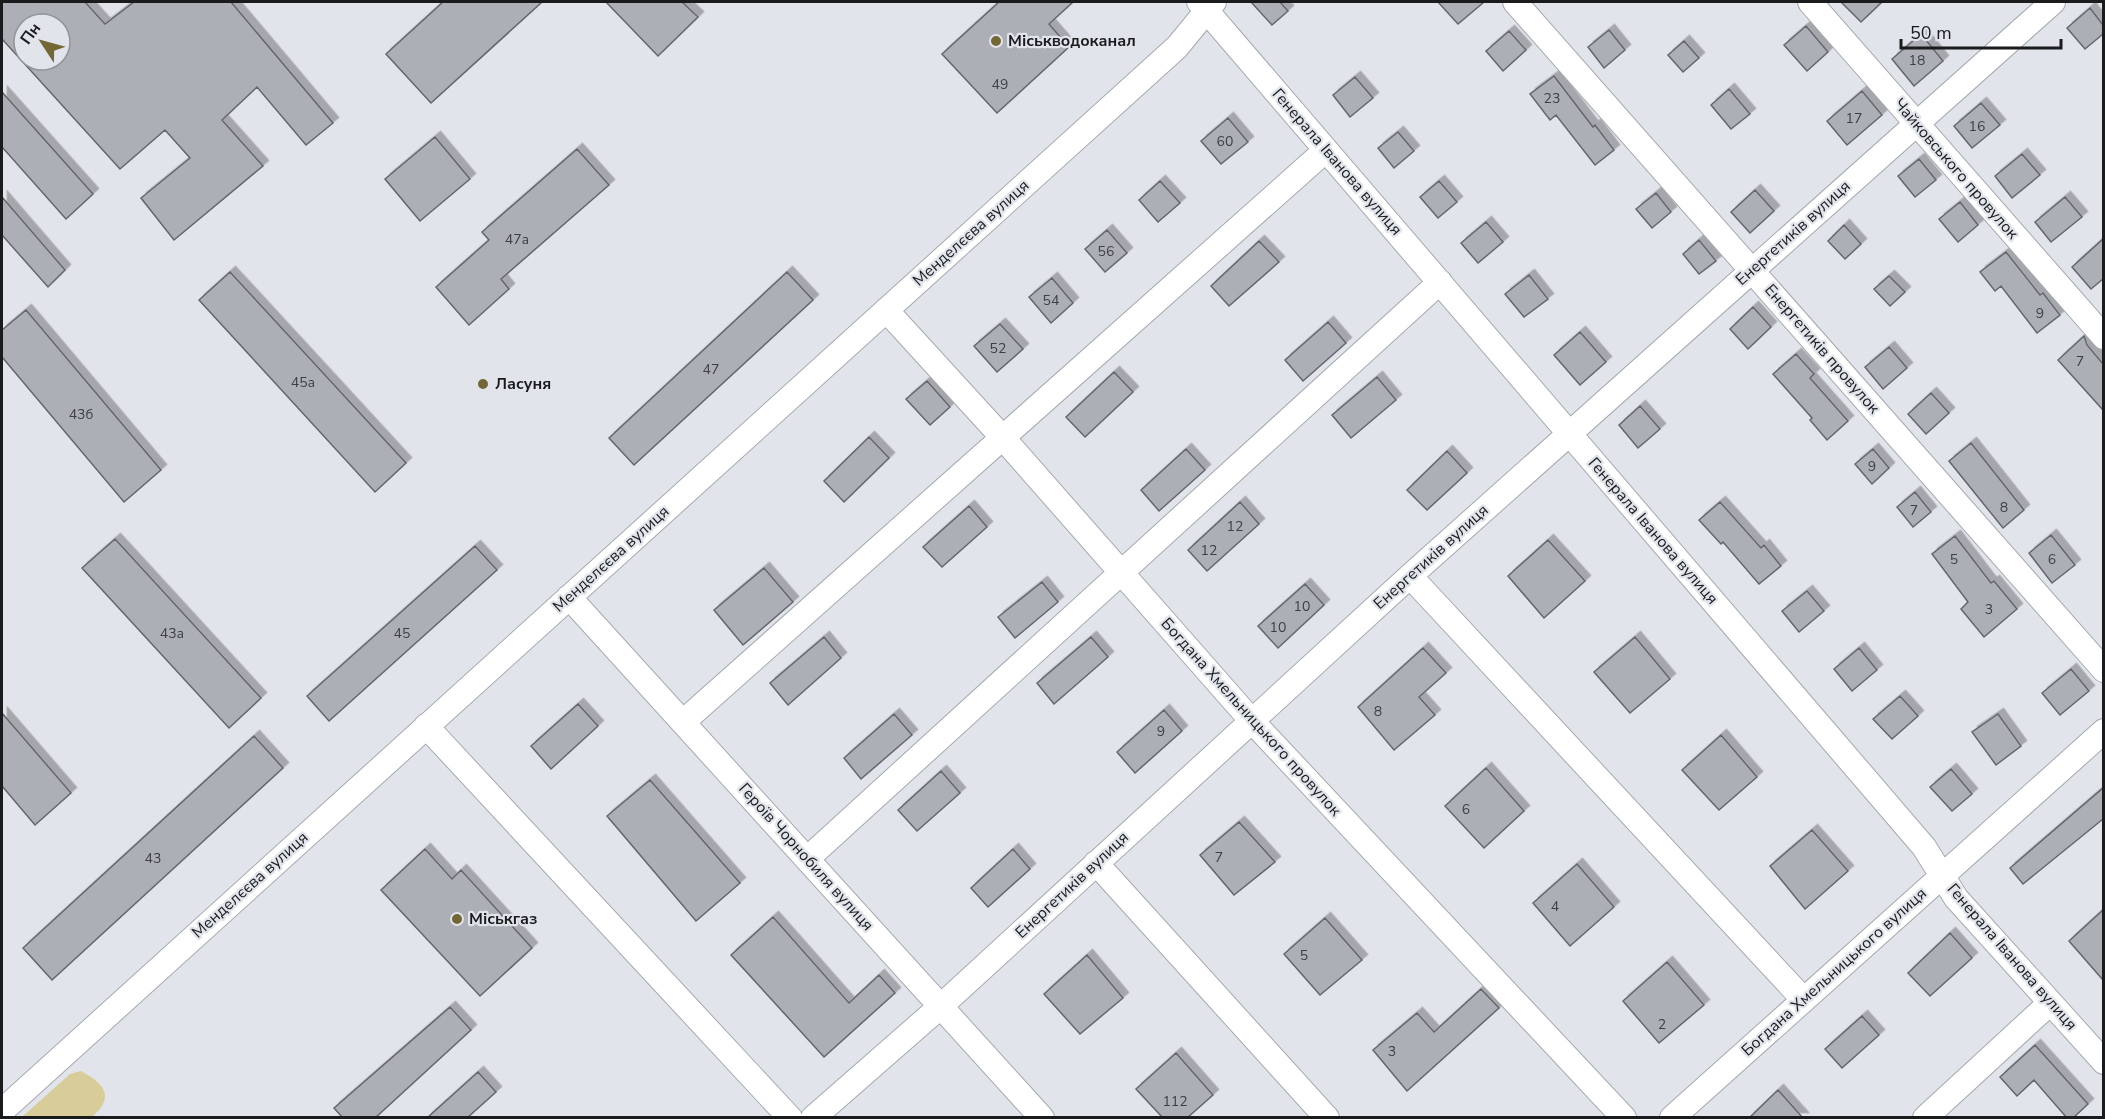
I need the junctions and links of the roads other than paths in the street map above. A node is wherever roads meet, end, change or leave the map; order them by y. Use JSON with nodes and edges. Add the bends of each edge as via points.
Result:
{"nodes":[{"id":1,"x":1515,"y":2,"type":"edge"},
{"id":2,"x":1809,"y":2,"type":"edge"},
{"id":3,"x":2053,"y":2,"type":"edge"},
{"id":4,"x":1206,"y":4,"type":"edge"},
{"id":5,"x":1916,"y":124,"type":"junction"},
{"id":6,"x":1326,"y":150,"type":"junction"},
{"id":7,"x":1752,"y":269,"type":"junction"},
{"id":8,"x":1440,"y":282,"type":"junction"},
{"id":9,"x":886,"y":310,"type":"junction"},
{"id":10,"x":2103,"y":337,"type":"edge"},
{"id":11,"x":1569,"y":433,"type":"junction"},
{"id":12,"x":1003,"y":438,"type":"junction"},
{"id":13,"x":1122,"y":571,"type":"junction"},
{"id":14,"x":1410,"y":576,"type":"junction"},
{"id":15,"x":569,"y":597,"type":"junction"},
{"id":16,"x":2103,"y":670,"type":"edge"},
{"id":17,"x":1251,"y":720,"type":"junction"},
{"id":18,"x":683,"y":723,"type":"junction"},
{"id":19,"x":426,"y":726,"type":"junction"},
{"id":20,"x":2103,"y":731,"type":"edge"},
{"id":21,"x":807,"y":859,"type":"junction"},
{"id":22,"x":1096,"y":863,"type":"junction"},
{"id":23,"x":1941,"y":874,"type":"junction"},
{"id":24,"x":1803,"y":1000,"type":"junction"},
{"id":25,"x":2050,"y":1003,"type":"junction"},
{"id":26,"x":941,"y":1006,"type":"junction"},
{"id":27,"x":2103,"y":1062,"type":"edge"},
{"id":28,"x":2,"y":1110,"type":"edge"},
{"id":29,"x":790,"y":1118,"type":"edge"},
{"id":30,"x":813,"y":1118,"type":"edge"},
{"id":31,"x":1042,"y":1118,"type":"edge"},
{"id":32,"x":1327,"y":1118,"type":"edge"},
{"id":33,"x":1624,"y":1118,"type":"edge"},
{"id":34,"x":1672,"y":1118,"type":"edge"},
{"id":35,"x":1925,"y":1118,"type":"edge"}],
"edges":[{"from":1,"to":7,"type":"street","name":"Енергетиків провулок"},
{"from":2,"to":5,"type":"street","name":"Чайковського провулок"},
{"from":3,"to":5,"type":"street","name":"Енергетиків вулиця"},
{"from":4,"to":6,"type":"street","name":"Генерала Іванова вулиця"},
{"from":4,"to":9,"type":"street","name":"Менделєєва вулиця","via":[[1177,47]]},
{"from":5,"to":7,"type":"street","name":"Енергетиків вулиця"},
{"from":5,"to":10,"type":"street","name":"Чайковського провулок"},
{"from":6,"to":8,"type":"street","name":"Генерала Іванова вулиця"},
{"from":6,"to":12,"type":"street"},
{"from":7,"to":11,"type":"street","name":"Енергетиків вулиця"},
{"from":7,"to":16,"type":"street","name":"Енергетиків провулок"},
{"from":8,"to":11,"type":"street","name":"Генерала Іванова вулиця"},
{"from":8,"to":13,"type":"street"},
{"from":9,"to":12,"type":"street","name":"Богдана Хмельницького провулок"},
{"from":9,"to":15,"type":"street","name":"Менделєєва вулиця"},
{"from":11,"to":14,"type":"street","name":"Енергетиків вулиця"},
{"from":11,"to":23,"type":"street","name":"Генерала Іванова вулиця","via":[[1924,847]]},
{"from":12,"to":13,"type":"street","name":"Богдана Хмельницького провулок"},
{"from":12,"to":18,"type":"street"},
{"from":13,"to":17,"type":"street","name":"Богдана Хмельницького провулок"},
{"from":13,"to":21,"type":"street"},
{"from":14,"to":17,"type":"street","name":"Енергетиків вулиця"},
{"from":14,"to":24,"type":"street"},
{"from":15,"to":18,"type":"street","name":"Героїв Чорнобиля вулиця"},
{"from":15,"to":19,"type":"street","name":"Менделєєва вулиця"},
{"from":17,"to":22,"type":"street","name":"Енергетиків вулиця"},
{"from":17,"to":33,"type":"street","name":"Богдана Хмельницького провулок"},
{"from":18,"to":21,"type":"street","name":"Героїв Чорнобиля вулиця"},
{"from":19,"to":28,"type":"street","name":"Менделєєва вулиця"},
{"from":19,"to":29,"type":"street"},
{"from":20,"to":23,"type":"street","name":"Богдана Хмельницького вулиця"},
{"from":21,"to":26,"type":"street","name":"Героїв Чорнобиля вулиця"},
{"from":22,"to":26,"type":"street","name":"Енергетиків вулиця"},
{"from":22,"to":32,"type":"street"},
{"from":23,"to":24,"type":"street","name":"Богдана Хмельницького вулиця"},
{"from":23,"to":25,"type":"street","name":"Генерала Іванова вулиця","via":[[1956,898]]},
{"from":24,"to":34,"type":"street","name":"Богдана Хмельницького вулиця"},
{"from":25,"to":27,"type":"street","name":"Генерала Іванова вулиця"},
{"from":25,"to":35,"type":"street"},
{"from":26,"to":30,"type":"street","name":"Енергетиків вулиця"},
{"from":26,"to":31,"type":"street","name":"Героїв Чорнобиля вулиця"}]}
